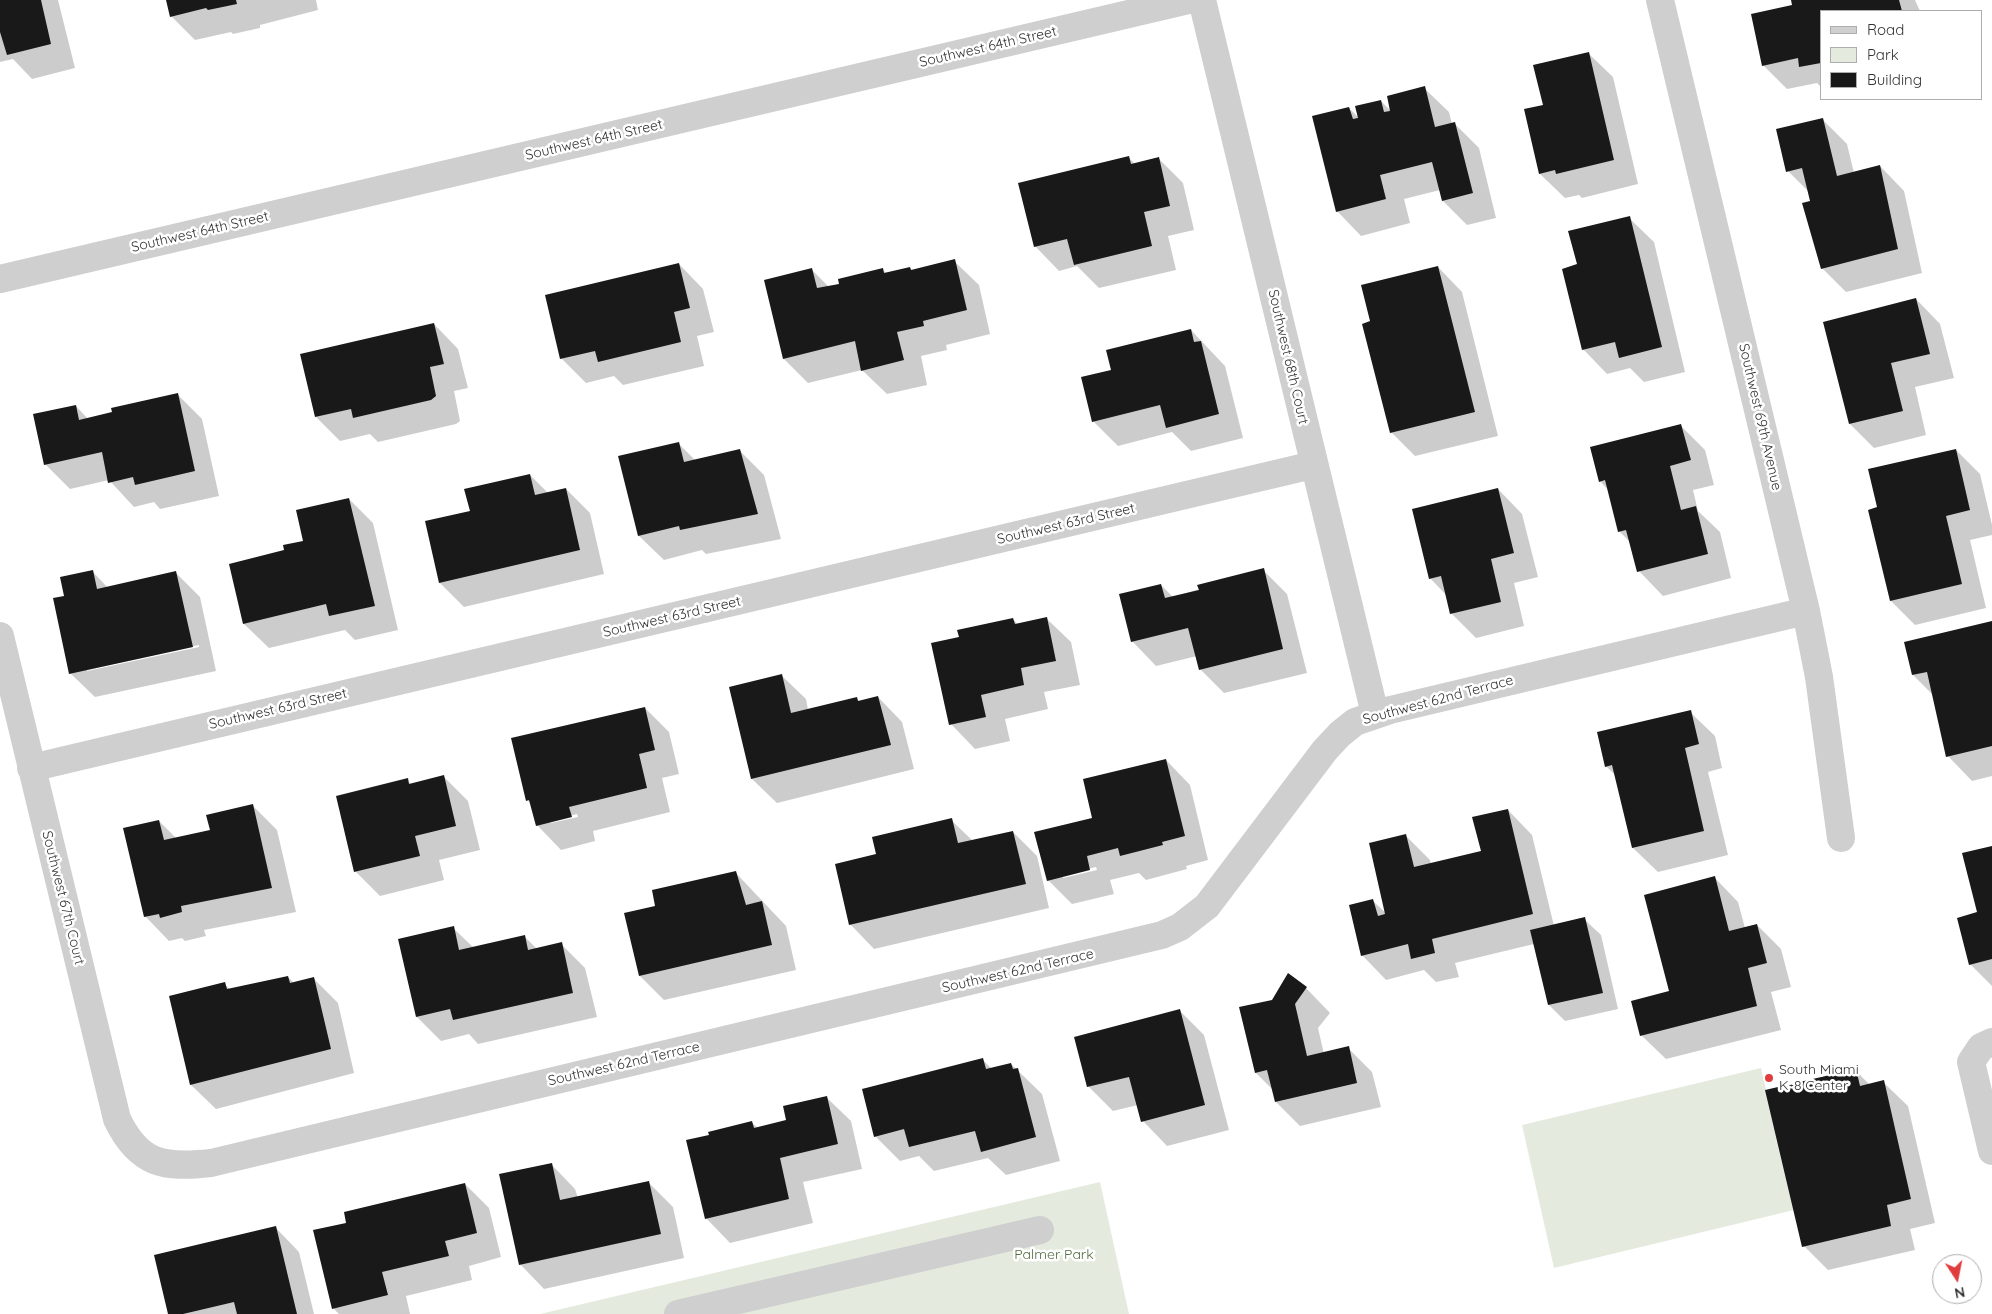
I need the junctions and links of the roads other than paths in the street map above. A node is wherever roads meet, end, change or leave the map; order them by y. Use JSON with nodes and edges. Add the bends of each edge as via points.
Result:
{"nodes":[{"id":1,"x":1188,"y":0,"type":"edge"},
{"id":2,"x":1202,"y":0,"type":"edge"},
{"id":3,"x":1660,"y":0,"type":"edge"},
{"id":4,"x":0,"y":279,"type":"edge"},
{"id":5,"x":1313,"y":466,"type":"junction"},
{"id":6,"x":1806,"y":611,"type":"junction"},
{"id":7,"x":0,"y":636,"type":"edge"},
{"id":8,"x":1375,"y":714,"type":"junction"},
{"id":9,"x":31,"y":768,"type":"junction"},
{"id":10,"x":1841,"y":838,"type":"dead end"},
{"id":11,"x":1992,"y":1042,"type":"edge"},
{"id":12,"x":1992,"y":1151,"type":"edge"},
{"id":13,"x":140,"y":1152,"type":"joint"},
{"id":14,"x":1040,"y":1230,"type":"dead end"},
{"id":15,"x":678,"y":1314,"type":"edge"}],
"edges":[{"from":1,"to":4,"type":"street","name":"Southwest 64th Street"},
{"from":2,"to":5,"type":"street","name":"Southwest 68th Court"},
{"from":3,"to":6,"type":"street","name":"Southwest 69th Avenue"},
{"from":5,"to":8,"type":"street","name":"Southwest 68th Court"},
{"from":5,"to":9,"type":"street","name":"Southwest 63rd Street"},
{"from":6,"to":8,"type":"street","name":"Southwest 62nd Terrace"},
{"from":6,"to":10,"type":"street","name":"Southwest 69th Avenue","via":[[1822,696]]},
{"from":7,"to":9,"type":"street","name":"Southwest 67th Court"},
{"from":8,"to":13,"type":"street","name":"Southwest 62nd Terrace","via":[[1355,722],[1325,750],[1207,906],[1180,927],[1162,935],[211,1163],[175,1166],[160,1163]]},
{"from":9,"to":13,"type":"street","name":"Southwest 67th Court","via":[[113,1106],[123,1131]]},
{"from":11,"to":12,"type":"street","via":[[1982,1047],[1971,1062]]},
{"from":14,"to":15,"type":"street"}]}
